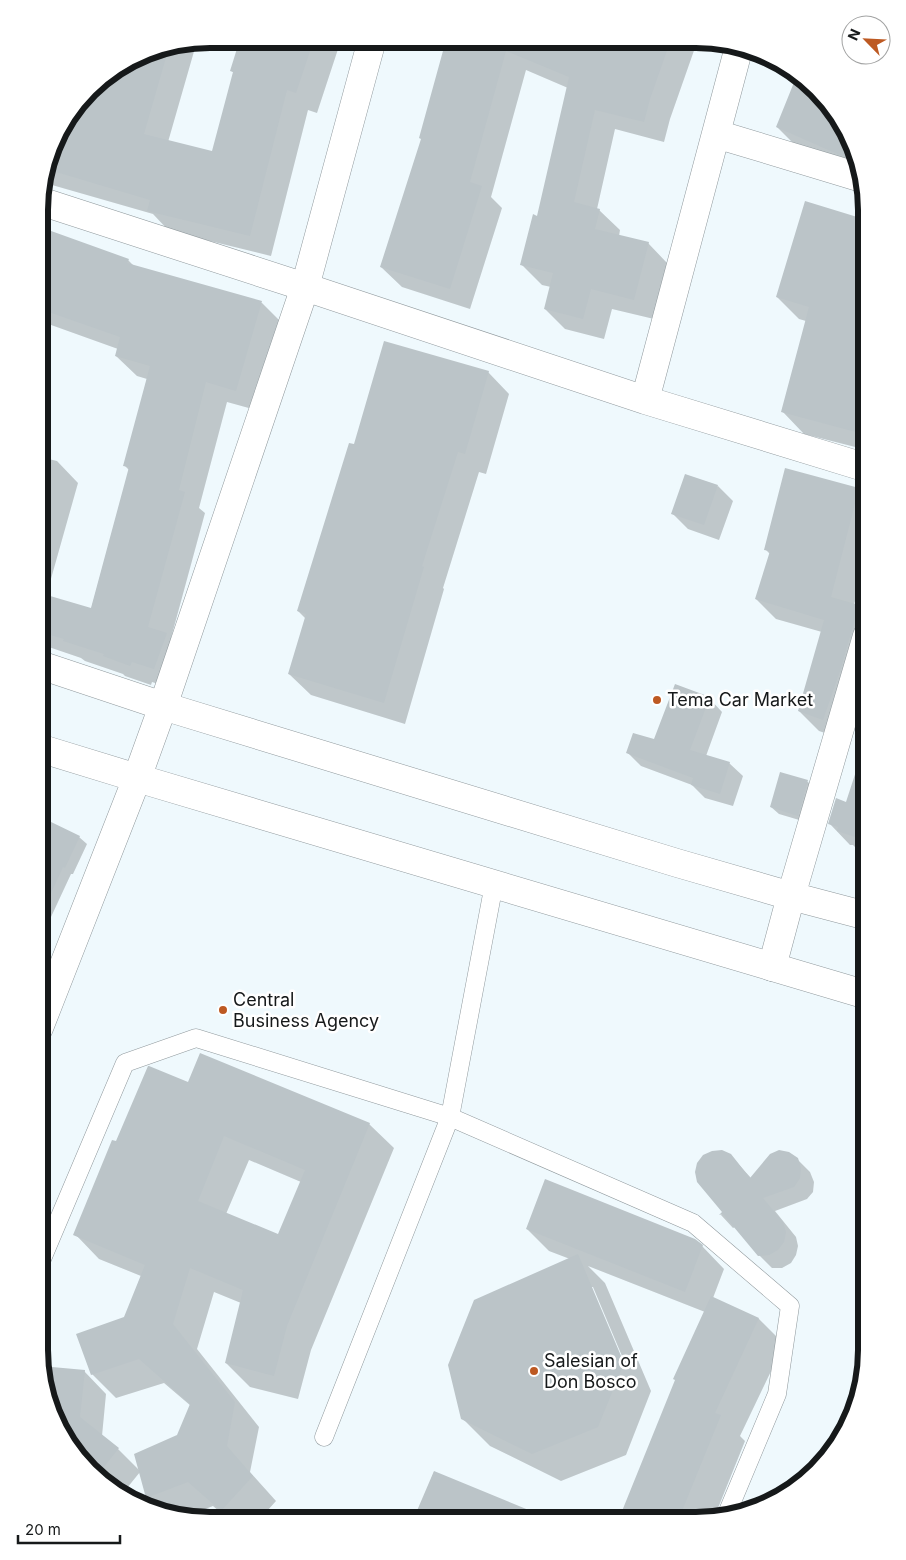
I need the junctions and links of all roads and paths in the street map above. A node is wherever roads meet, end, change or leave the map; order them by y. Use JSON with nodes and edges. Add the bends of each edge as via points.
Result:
{"nodes":[{"id":1,"x":370,"y":48,"type":"edge"},
{"id":2,"x":737,"y":53,"type":"edge"},
{"id":3,"x":716,"y":134,"type":"junction"},
{"id":4,"x":854,"y":176,"type":"edge"},
{"id":5,"x":48,"y":204,"type":"edge"},
{"id":6,"x":305,"y":287,"type":"junction"},
{"id":7,"x":645,"y":400,"type":"junction"},
{"id":8,"x":858,"y":465,"type":"edge"},
{"id":9,"x":858,"y":667,"type":"edge"},
{"id":10,"x":48,"y":668,"type":"edge"},
{"id":11,"x":163,"y":706,"type":"junction"},
{"id":12,"x":48,"y":750,"type":"edge"},
{"id":13,"x":137,"y":778,"type":"junction"},
{"id":14,"x":494,"y":884,"type":"junction"},
{"id":15,"x":791,"y":896,"type":"junction"},
{"id":16,"x":858,"y":914,"type":"edge"},
{"id":17,"x":772,"y":967,"type":"junction"},
{"id":18,"x":858,"y":992,"type":"edge"},
{"id":19,"x":48,"y":1005,"type":"edge"},
{"id":20,"x":450,"y":1117,"type":"junction"},
{"id":21,"x":48,"y":1245,"type":"edge"},
{"id":22,"x":324,"y":1437,"type":"dead end"},
{"id":23,"x":729,"y":1509,"type":"edge"}],
"edges":[{"from":1,"to":6,"type":"main road"},
{"from":2,"to":3,"type":"main road"},
{"from":3,"to":4,"type":"main road"},
{"from":3,"to":7,"type":"main road"},
{"from":5,"to":6,"type":"main road"},
{"from":6,"to":7,"type":"main road"},
{"from":6,"to":11,"type":"main road"},
{"from":7,"to":8,"type":"main road"},
{"from":9,"to":15,"type":"main road"},
{"from":10,"to":11,"type":"main road"},
{"from":11,"to":13,"type":"main road"},
{"from":11,"to":15,"type":"main road"},
{"from":12,"to":13,"type":"main road"},
{"from":13,"to":14,"type":"main road"},
{"from":13,"to":19,"type":"main road"},
{"from":14,"to":17,"type":"main road"},
{"from":14,"to":20,"type":"lane"},
{"from":15,"to":16,"type":"main road"},
{"from":15,"to":17,"type":"main road"},
{"from":17,"to":18,"type":"main road"},
{"from":20,"to":21,"type":"lane","via":[[196,1038],[125,1063]]},
{"from":20,"to":22,"type":"lane"},
{"from":20,"to":23,"type":"lane","via":[[693,1223],[790,1306],[777,1394]]}]}
